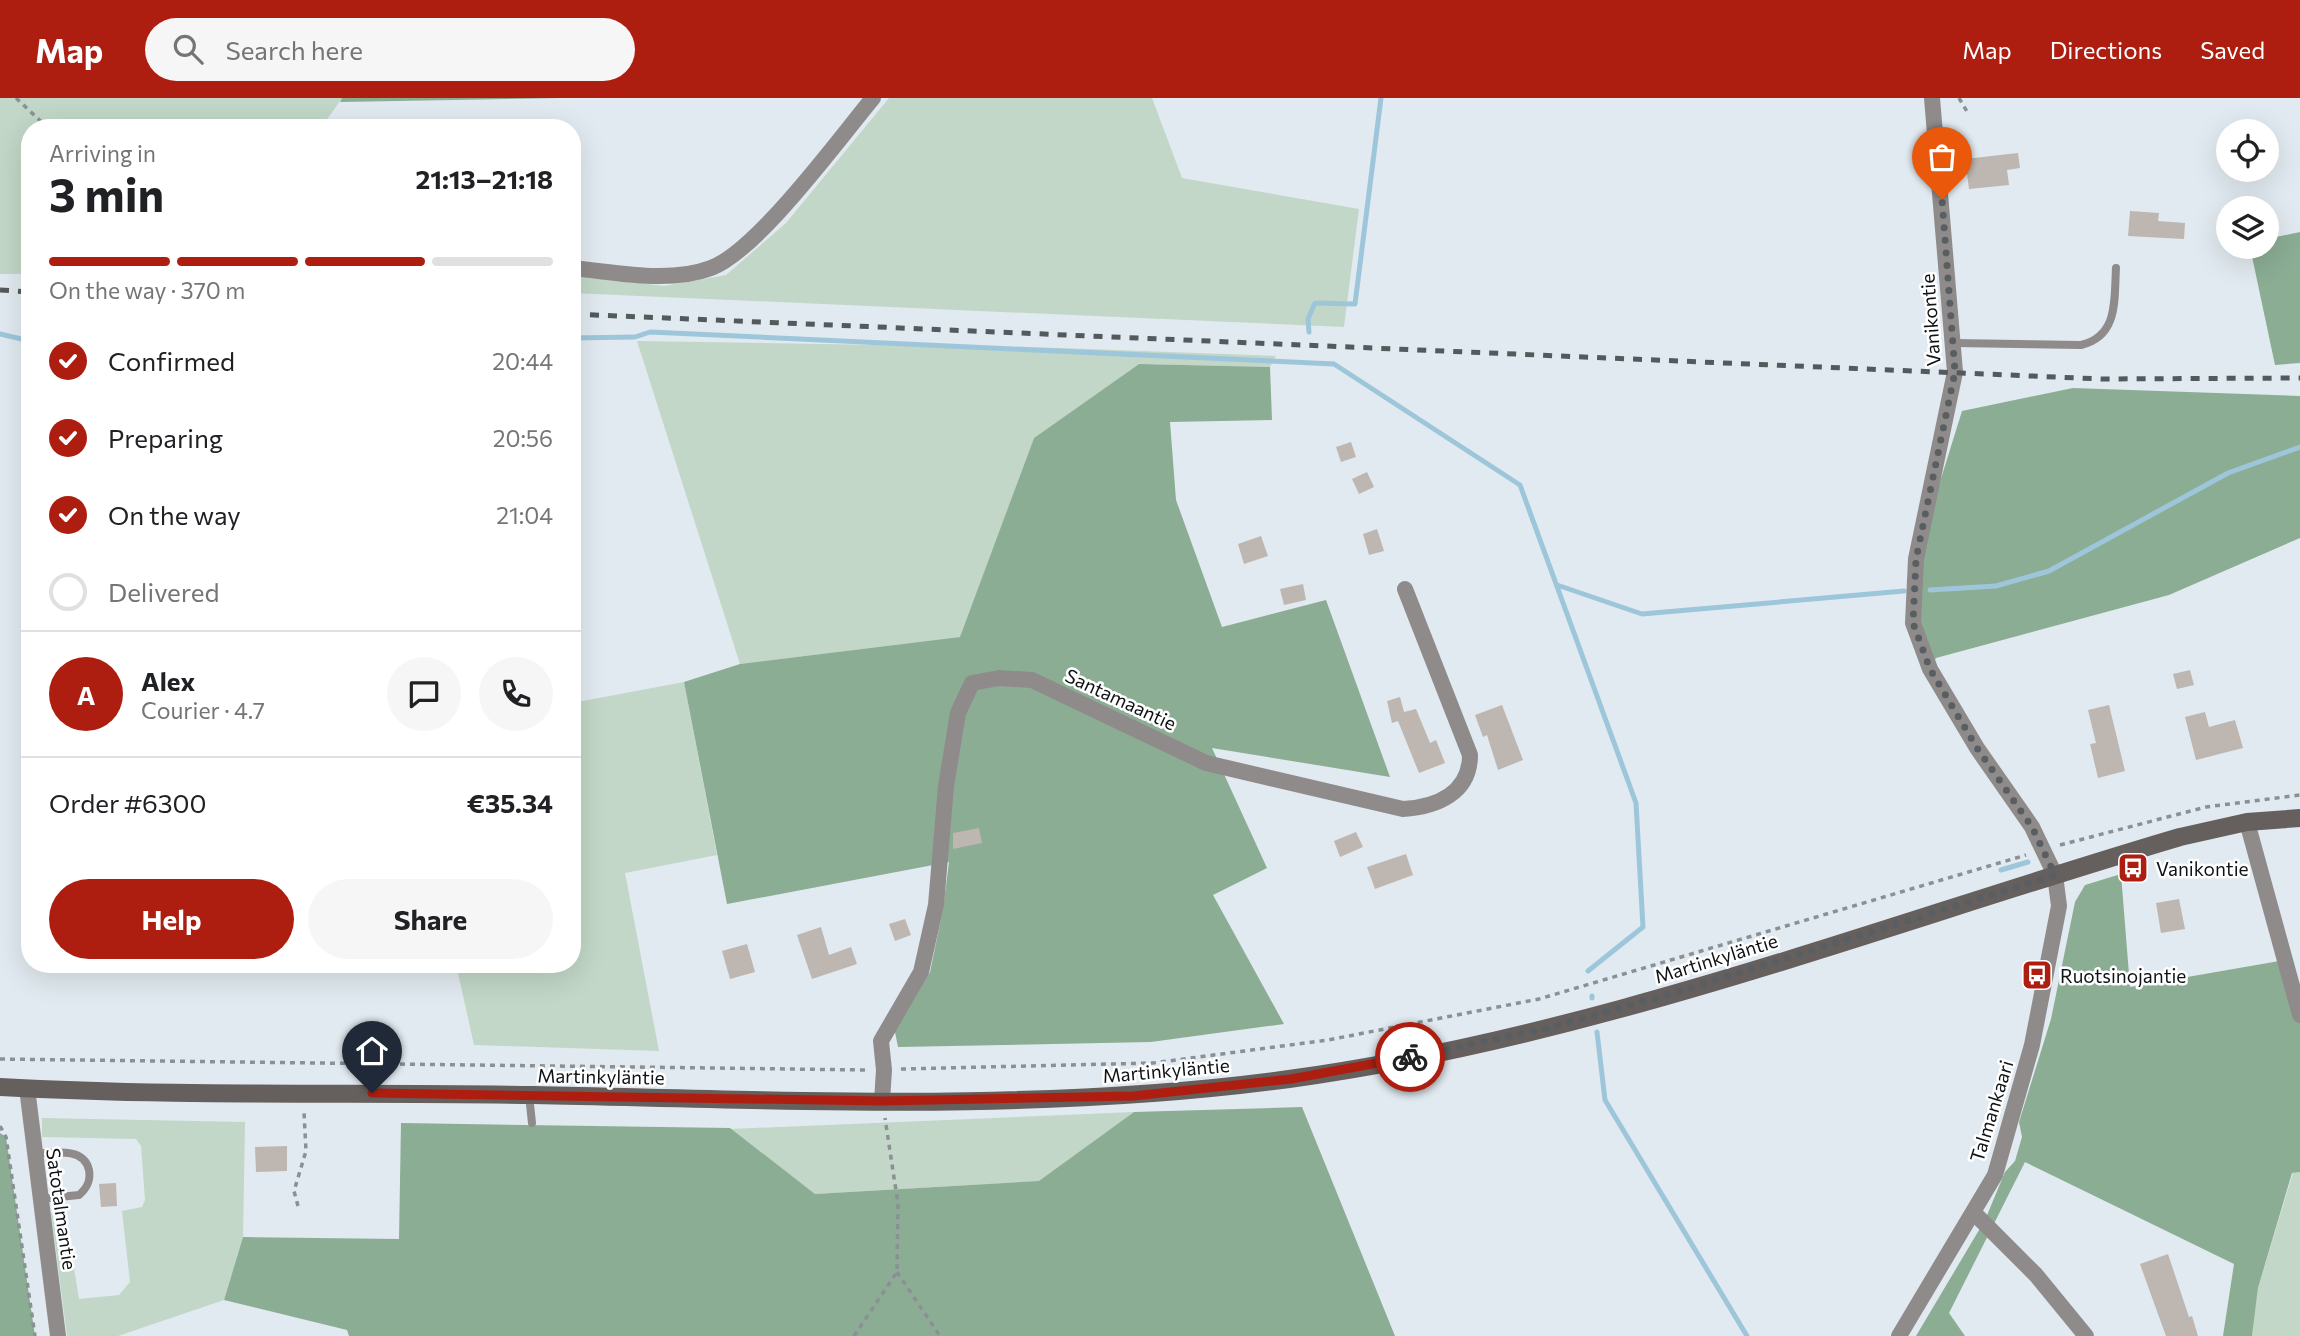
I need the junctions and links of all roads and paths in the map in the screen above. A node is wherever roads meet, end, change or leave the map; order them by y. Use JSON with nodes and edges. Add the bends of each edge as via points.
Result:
{"nodes":[{"id":1,"x":16,"y":98,"type":"edge"},
{"id":2,"x":873,"y":98,"type":"edge"},
{"id":3,"x":1932,"y":98,"type":"edge"},
{"id":4,"x":1959,"y":98,"type":"edge"},
{"id":5,"x":1969,"y":115,"type":"dead end"},
{"id":6,"x":38,"y":119,"type":"edge"},
{"id":7,"x":2116,"y":268,"type":"dead end"},
{"id":8,"x":581,"y":269,"type":"edge"},
{"id":9,"x":1954,"y":343,"type":"junction"},
{"id":10,"x":1405,"y":589,"type":"dead end"},
{"id":11,"x":2300,"y":795,"type":"edge"},
{"id":12,"x":2300,"y":818,"type":"edge"},
{"id":13,"x":2247,"y":822,"type":"junction"},
{"id":14,"x":2044,"y":850,"type":"junction"},
{"id":15,"x":2055,"y":875,"type":"junction"},
{"id":16,"x":1953,"y":876,"type":"junction"},
{"id":17,"x":1957,"y":887,"type":"dead end"},
{"id":18,"x":2300,"y":1015,"type":"edge"},
{"id":19,"x":0,"y":1059,"type":"edge"},
{"id":20,"x":884,"y":1069,"type":"junction"},
{"id":21,"x":0,"y":1087,"type":"edge"},
{"id":22,"x":27,"y":1088,"type":"junction"},
{"id":23,"x":302,"y":1093,"type":"junction"},
{"id":24,"x":529,"y":1095,"type":"junction"},
{"id":25,"x":882,"y":1101,"type":"junction"},
{"id":26,"x":532,"y":1123,"type":"dead end"},
{"id":27,"x":0,"y":1126,"type":"edge"},
{"id":28,"x":33,"y":1154,"type":"junction"},
{"id":29,"x":39,"y":1199,"type":"junction"},
{"id":30,"x":298,"y":1206,"type":"dead end"},
{"id":31,"x":1974,"y":1213,"type":"junction"},
{"id":32,"x":897,"y":1272,"type":"junction"},
{"id":33,"x":34,"y":1336,"type":"edge"},
{"id":34,"x":58,"y":1336,"type":"edge"},
{"id":35,"x":854,"y":1336,"type":"edge"},
{"id":36,"x":940,"y":1336,"type":"edge"},
{"id":37,"x":1899,"y":1336,"type":"edge"},
{"id":38,"x":2086,"y":1336,"type":"edge"}],
"edges":[{"from":1,"to":6,"type":"path"},
{"from":2,"to":8,"type":"street","via":[[778,212],[712,268],[666,276]]},
{"from":3,"to":9,"type":"street","name":"Vanikontie"},
{"from":4,"to":5,"type":"path"},
{"from":7,"to":9,"type":"lane","via":[[2114,314],[2108,331],[2093,342]]},
{"from":9,"to":14,"type":"street","name":"Vanikontie","via":[[1955,372],[1916,559],[1913,623],[1930,669]]},
{"from":10,"to":20,"type":"street","name":"Santamaantie","via":[[1470,755],[1470,771],[1460,787],[1429,808],[1404,809],[1206,763],[1032,680],[999,678],[972,683],[958,713],[946,786],[936,905],[921,972],[881,1041]]},
{"from":11,"to":14,"type":"path","via":[[2206,807]]},
{"from":12,"to":13,"type":"street","name":"Martinkyläntie"},
{"from":13,"to":15,"type":"street","name":"Martinkyläntie","via":[[2179,837]]},
{"from":13,"to":18,"type":"street"},
{"from":14,"to":15,"type":"street","name":"Vanikontie"},
{"from":14,"to":16,"type":"path"},
{"from":15,"to":25,"type":"street","name":"Martinkyläntie","via":[[1684,990],[1548,1028],[1415,1057],[1291,1079],[1133,1096]]},
{"from":15,"to":31,"type":"street","name":"Talmankaari","via":[[2059,913],[2032,1045],[1995,1175]]},
{"from":16,"to":17,"type":"path"},
{"from":16,"to":20,"type":"path","via":[[1539,999],[1328,1040],[1153,1063]]},
{"from":19,"to":20,"type":"path"},
{"from":20,"to":25,"type":"street","name":"Santamaantie"},
{"from":21,"to":22,"type":"street","name":"Martinkyläntie"},
{"from":22,"to":23,"type":"street","name":"Martinkyläntie"},
{"from":22,"to":28,"type":"street","name":"Satotalmantie"},
{"from":23,"to":24,"type":"street","name":"Martinkyläntie"},
{"from":23,"to":30,"type":"path","via":[[306,1151],[294,1191]]},
{"from":24,"to":25,"type":"street","name":"Martinkyläntie"},
{"from":24,"to":26,"type":"lane"},
{"from":25,"to":32,"type":"path","via":[[898,1204]]},
{"from":27,"to":33,"type":"path","via":[[6,1137]]},
{"from":28,"to":29,"type":"street","name":"Satotalmantie"},
{"from":28,"to":29,"type":"lane","via":[[76,1154],[86,1160],[89,1172],[88,1187],[79,1195]]},
{"from":29,"to":34,"type":"street","name":"Satotalmantie"},
{"from":31,"to":37,"type":"street","name":"Talmankaari"},
{"from":31,"to":38,"type":"street","via":[[2036,1275]]},
{"from":32,"to":35,"type":"path"},
{"from":32,"to":36,"type":"path"}]}
